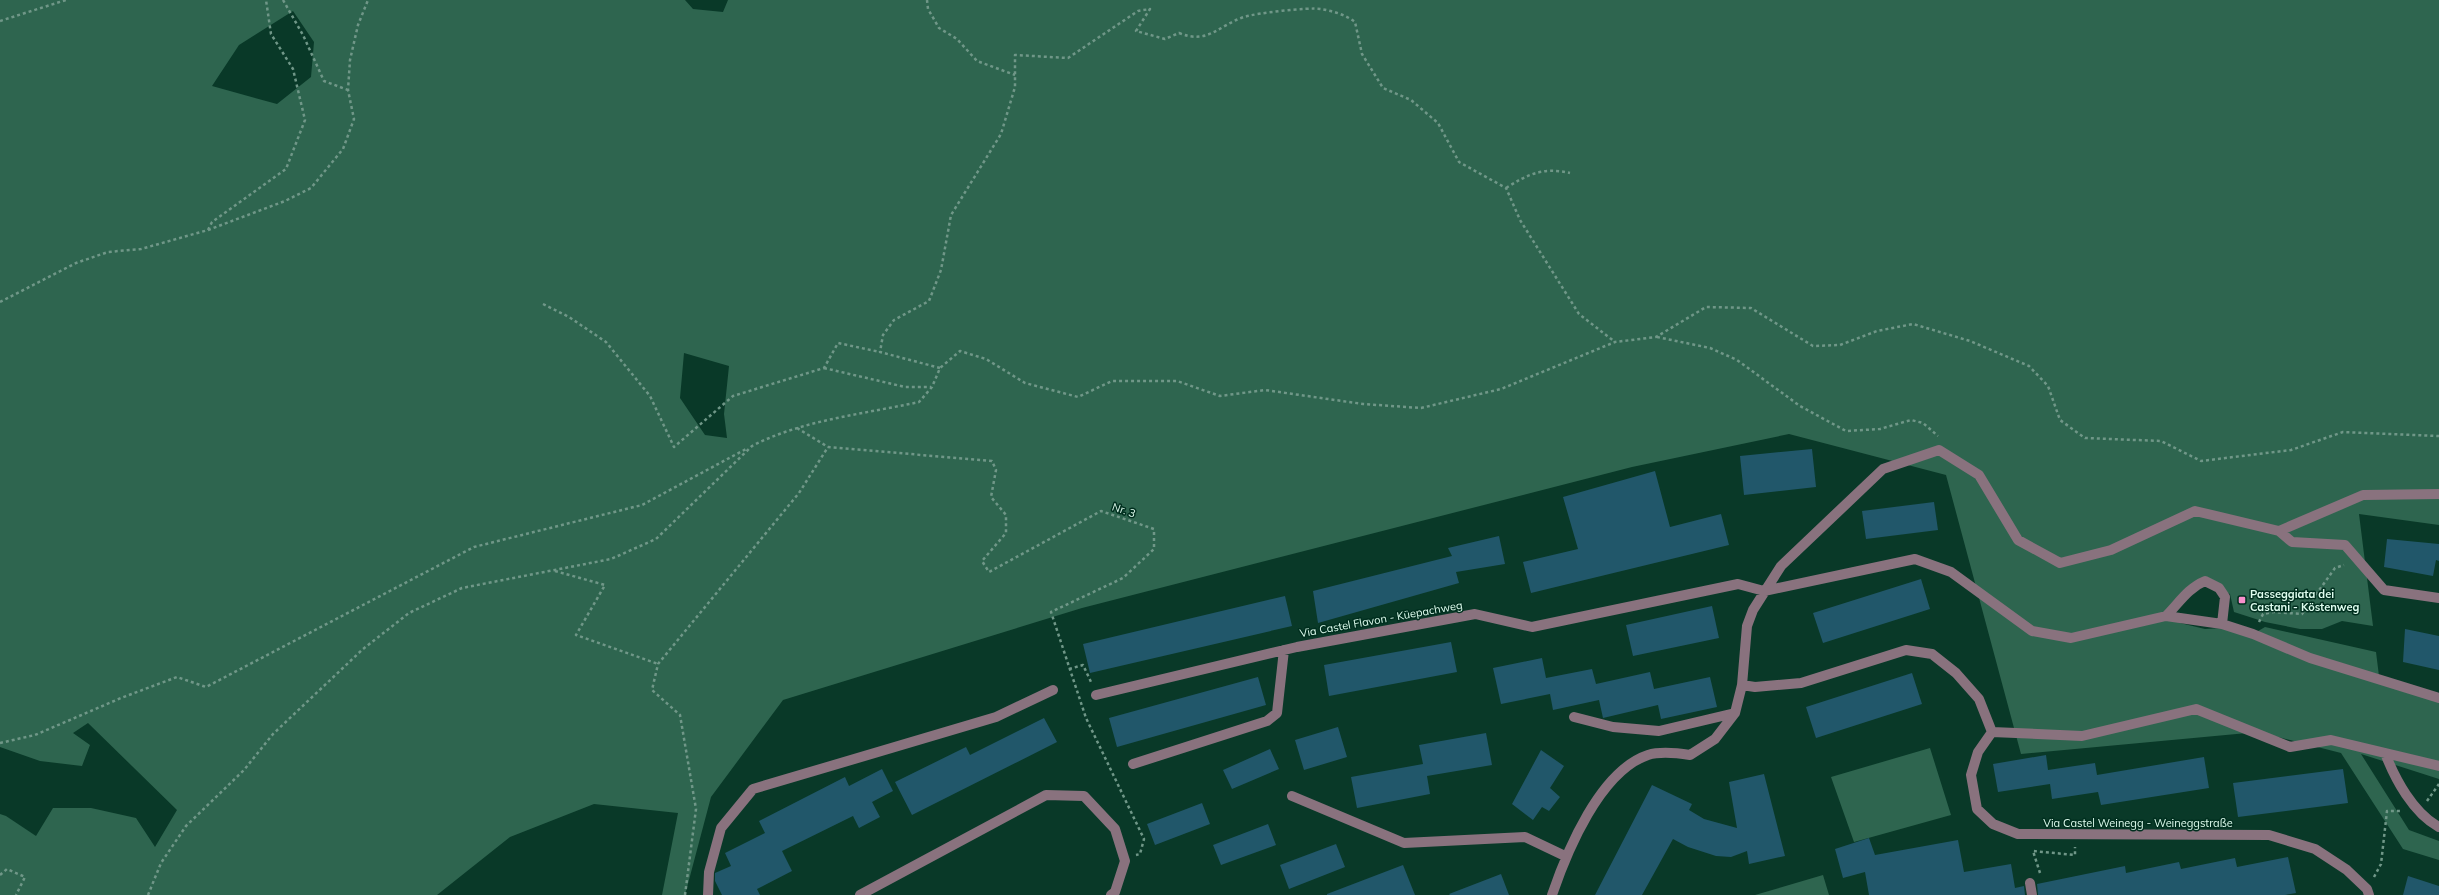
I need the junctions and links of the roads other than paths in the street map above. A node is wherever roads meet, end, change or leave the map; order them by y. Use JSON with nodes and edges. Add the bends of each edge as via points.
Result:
{"nodes":[{"id":1,"x":2439,"y":494,"type":"edge"},
{"id":2,"x":2279,"y":531,"type":"junction"},
{"id":3,"x":1764,"y":591,"type":"junction"},
{"id":4,"x":2439,"y":598,"type":"edge"},
{"id":5,"x":2166,"y":616,"type":"junction"},
{"id":6,"x":2222,"y":624,"type":"junction"},
{"id":7,"x":1284,"y":650,"type":"junction"},
{"id":8,"x":1742,"y":685,"type":"junction"},
{"id":9,"x":1053,"y":690,"type":"dead end"},
{"id":10,"x":1096,"y":694,"type":"road end"},
{"id":11,"x":2439,"y":698,"type":"edge"},
{"id":12,"x":1734,"y":713,"type":"junction"},
{"id":13,"x":1574,"y":717,"type":"dead end"},
{"id":14,"x":1992,"y":732,"type":"junction"},
{"id":15,"x":2385,"y":753,"type":"junction"},
{"id":16,"x":1133,"y":764,"type":"dead end"},
{"id":17,"x":2439,"y":766,"type":"edge"},
{"id":18,"x":1292,"y":796,"type":"dead end"},
{"id":19,"x":2439,"y":827,"type":"edge"},
{"id":20,"x":1565,"y":856,"type":"junction"},
{"id":21,"x":2030,"y":883,"type":"road end"},
{"id":22,"x":2368,"y":892,"type":"edge"},
{"id":23,"x":708,"y":895,"type":"edge"},
{"id":24,"x":860,"y":895,"type":"edge"},
{"id":25,"x":1111,"y":895,"type":"edge"},
{"id":26,"x":1552,"y":895,"type":"edge"},
{"id":27,"x":2032,"y":895,"type":"edge"}],
"edges":[{"from":1,"to":2,"type":"street","via":[[2363,495]]},
{"from":2,"to":3,"type":"street","via":[[2195,511],[2111,550],[2060,563],[2018,540],[1979,475],[1939,450],[1883,469],[1781,566]]},
{"from":2,"to":4,"type":"street","via":[[2292,542],[2345,545],[2384,590]]},
{"from":3,"to":5,"type":"street","via":[[1914,559],[1951,572],[2032,631],[2072,638]]},
{"from":3,"to":7,"type":"street","name":"Via Castel Flavon - Küepachweg","via":[[1738,584],[1532,627],[1475,614]]},
{"from":3,"to":8,"type":"street","via":[[1747,626]]},
{"from":5,"to":6,"type":"street"},
{"from":5,"to":6,"type":"street","via":[[2181,602],[2192,586],[2205,580],[2218,588],[2225,597]]},
{"from":6,"to":11,"type":"street","via":[[2310,658]]},
{"from":7,"to":10,"type":"street","name":"Via Castel Flavon - Küepachweg"},
{"from":7,"to":16,"type":"street","via":[[1277,713],[1267,721]]},
{"from":8,"to":12,"type":"street"},
{"from":8,"to":14,"type":"street","via":[[1755,687],[1801,683],[1906,650],[1932,654],[1956,673],[1979,699]]},
{"from":9,"to":23,"type":"street","via":[[996,717],[753,789],[721,828],[709,872]]},
{"from":12,"to":13,"type":"street","via":[[1659,731],[1613,727]]},
{"from":12,"to":20,"type":"street","via":[[1715,739],[1690,755],[1670,752],[1648,755],[1630,764],[1605,789]]},
{"from":14,"to":15,"type":"street","via":[[2082,736],[2196,709],[2290,747],[2331,740]]},
{"from":14,"to":22,"type":"street","name":"Via Castel Weinegg - Weineggstraße","via":[[1978,752],[1971,775],[1977,809],[1993,824],[2018,834],[2269,835],[2315,848],[2347,870]]},
{"from":15,"to":17,"type":"street"},
{"from":15,"to":19,"type":"street","via":[[2395,779],[2420,811]]},
{"from":18,"to":20,"type":"street","via":[[1404,843],[1525,837]]},
{"from":20,"to":26,"type":"street"},
{"from":21,"to":27,"type":"street"},
{"from":24,"to":25,"type":"street","via":[[1046,795],[1084,796],[1115,829],[1125,861],[1115,892]]}]}
